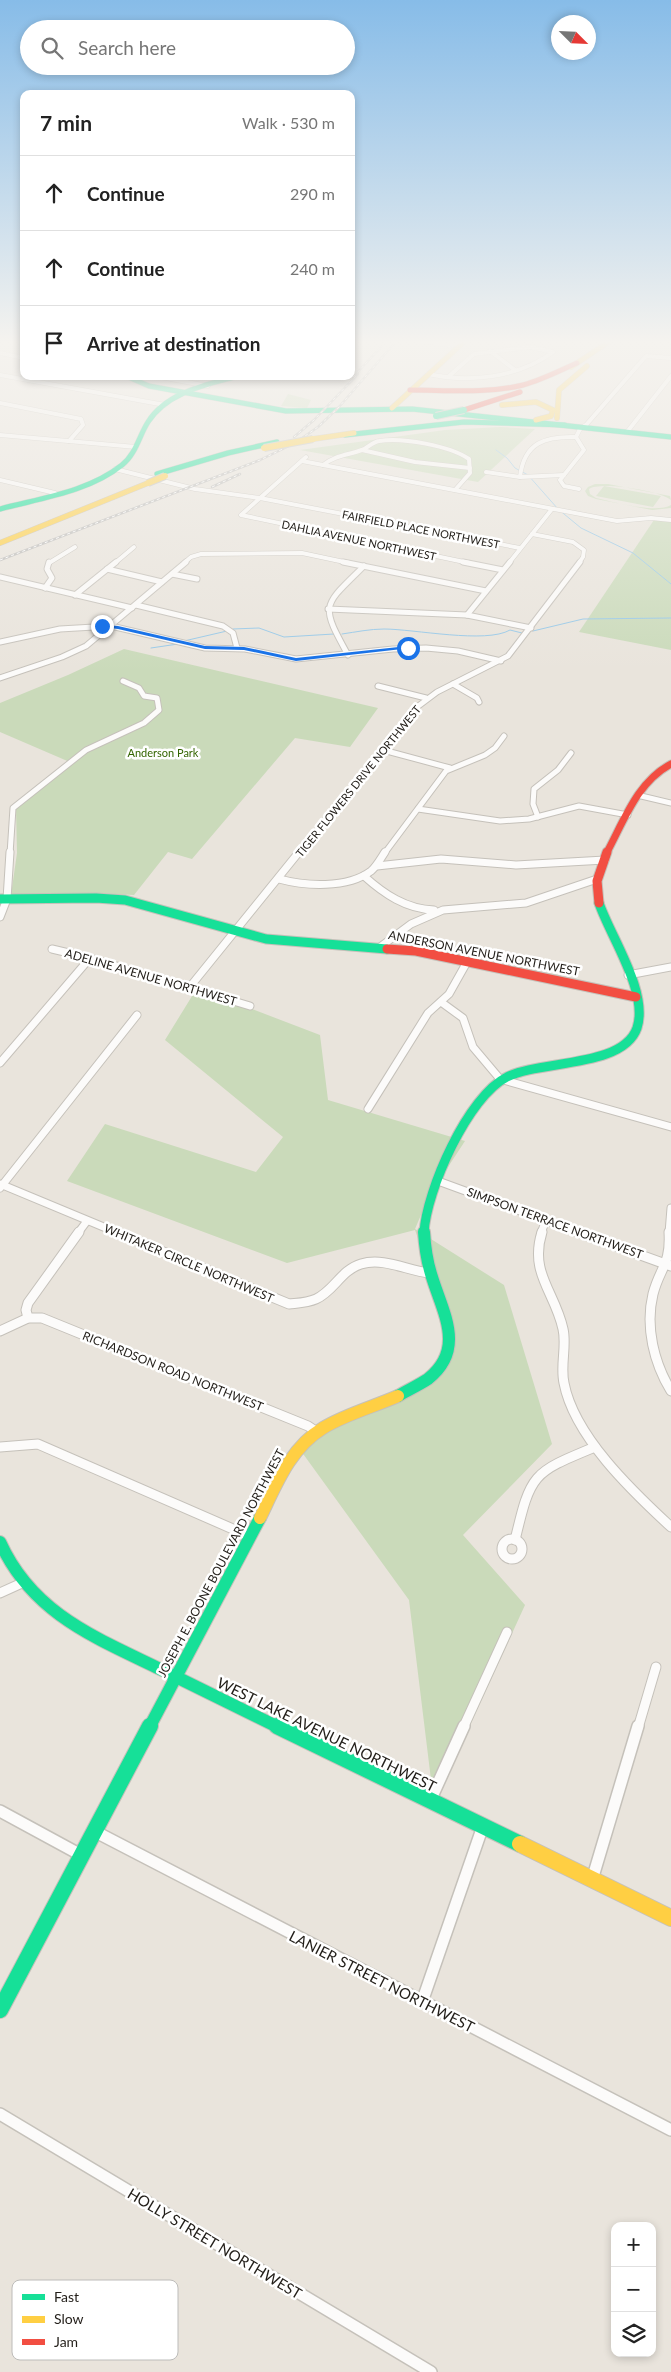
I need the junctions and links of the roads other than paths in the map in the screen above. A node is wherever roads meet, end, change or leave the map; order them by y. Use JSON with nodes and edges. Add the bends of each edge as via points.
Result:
{"nodes":[{"id":1,"x":134,"y":450,"type":"edge"},
{"id":2,"x":243,"y":450,"type":"edge"},
{"id":3,"x":257,"y":450,"type":"edge"},
{"id":4,"x":362,"y":450,"type":"joint"},
{"id":5,"x":443,"y":450,"type":"edge"},
{"id":6,"x":534,"y":450,"type":"edge"},
{"id":7,"x":584,"y":450,"type":"edge"},
{"id":8,"x":323,"y":465,"type":"junction"},
{"id":9,"x":470,"y":468,"type":"junction"},
{"id":10,"x":115,"y":470,"type":"junction"},
{"id":11,"x":486,"y":472,"type":"dead end"},
{"id":12,"x":161,"y":475,"type":"junction"},
{"id":13,"x":564,"y":475,"type":"junction"},
{"id":14,"x":520,"y":477,"type":"junction"},
{"id":15,"x":0,"y":480,"type":"edge"},
{"id":16,"x":144,"y":482,"type":"junction"},
{"id":17,"x":579,"y":489,"type":"dead end"},
{"id":18,"x":455,"y":490,"type":"junction"},
{"id":19,"x":55,"y":492,"type":"junction"},
{"id":20,"x":260,"y":498,"type":"junction"},
{"id":21,"x":0,"y":509,"type":"edge"},
{"id":22,"x":552,"y":509,"type":"junction"},
{"id":23,"x":671,"y":520,"type":"edge"},
{"id":24,"x":532,"y":534,"type":"junction"},
{"id":25,"x":0,"y":538,"type":"edge"},
{"id":26,"x":0,"y":543,"type":"edge"},
{"id":27,"x":75,"y":547,"type":"dead end"},
{"id":28,"x":134,"y":547,"type":"dead end"},
{"id":29,"x":520,"y":548,"type":"junction"},
{"id":30,"x":364,"y":566,"type":"junction"},
{"id":31,"x":107,"y":569,"type":"junction"},
{"id":32,"x":503,"y":570,"type":"junction"},
{"id":33,"x":172,"y":574,"type":"junction"},
{"id":34,"x":0,"y":577,"type":"edge"},
{"id":35,"x":197,"y":580,"type":"dead end"},
{"id":36,"x":162,"y":582,"type":"junction"},
{"id":37,"x":45,"y":588,"type":"junction"},
{"id":38,"x":486,"y":591,"type":"junction"},
{"id":39,"x":75,"y":595,"type":"junction"},
{"id":40,"x":134,"y":606,"type":"junction"},
{"id":41,"x":328,"y":608,"type":"junction"},
{"id":42,"x":467,"y":616,"type":"junction"},
{"id":43,"x":112,"y":626,"type":"junction"},
{"id":44,"x":531,"y":628,"type":"junction"},
{"id":45,"x":0,"y":642,"type":"edge"},
{"id":46,"x":237,"y":648,"type":"junction"},
{"id":47,"x":348,"y":654,"type":"junction"},
{"id":48,"x":501,"y":661,"type":"junction"},
{"id":49,"x":0,"y":678,"type":"edge"},
{"id":50,"x":123,"y":681,"type":"dead end"},
{"id":51,"x":453,"y":684,"type":"junction"},
{"id":52,"x":378,"y":686,"type":"dead end"},
{"id":53,"x":426,"y":698,"type":"junction"},
{"id":54,"x":479,"y":702,"type":"dead end"},
{"id":55,"x":504,"y":736,"type":"dead end"},
{"id":56,"x":383,"y":750,"type":"junction"},
{"id":57,"x":571,"y":753,"type":"dead end"},
{"id":58,"x":671,"y":764,"type":"edge"},
{"id":59,"x":450,"y":768,"type":"junction"},
{"id":60,"x":637,"y":795,"type":"junction"},
{"id":61,"x":671,"y":803,"type":"edge"},
{"id":62,"x":418,"y":809,"type":"junction"},
{"id":63,"x":628,"y":815,"type":"junction"},
{"id":64,"x":538,"y":816,"type":"junction"},
{"id":65,"x":605,"y":860,"type":"junction"},
{"id":66,"x":376,"y":866,"type":"junction"},
{"id":67,"x":364,"y":876,"type":"junction"},
{"id":68,"x":279,"y":879,"type":"junction"},
{"id":69,"x":598,"y":880,"type":"junction"},
{"id":70,"x":4,"y":899,"type":"edge"},
{"id":71,"x":409,"y":907,"type":"junction"},
{"id":72,"x":443,"y":910,"type":"junction"},
{"id":73,"x":0,"y":917,"type":"edge"},
{"id":74,"x":411,"y":924,"type":"junction"},
{"id":75,"x":236,"y":930,"type":"junction"},
{"id":76,"x":380,"y":947,"type":"junction"},
{"id":77,"x":52,"y":949,"type":"dead end"},
{"id":78,"x":90,"y":958,"type":"junction"},
{"id":79,"x":467,"y":962,"type":"junction"},
{"id":80,"x":671,"y":967,"type":"edge"},
{"id":81,"x":628,"y":975,"type":"junction"},
{"id":82,"x":189,"y":988,"type":"junction"},
{"id":83,"x":636,"y":997,"type":"junction"},
{"id":84,"x":441,"y":1002,"type":"junction"},
{"id":85,"x":250,"y":1006,"type":"dead end"},
{"id":86,"x":137,"y":1015,"type":"dead end"},
{"id":87,"x":0,"y":1063,"type":"edge"},
{"id":88,"x":500,"y":1079,"type":"junction"},
{"id":89,"x":368,"y":1109,"type":"dead end"},
{"id":90,"x":671,"y":1127,"type":"edge"},
{"id":91,"x":438,"y":1181,"type":"junction"},
{"id":92,"x":1,"y":1186,"type":"edge"},
{"id":93,"x":671,"y":1208,"type":"edge"},
{"id":94,"x":546,"y":1220,"type":"junction"},
{"id":95,"x":87,"y":1221,"type":"junction"},
{"id":96,"x":668,"y":1265,"type":"edge"},
{"id":97,"x":430,"y":1273,"type":"junction"},
{"id":98,"x":28,"y":1318,"type":"junction"},
{"id":99,"x":0,"y":1332,"type":"edge"},
{"id":100,"x":671,"y":1391,"type":"edge"},
{"id":101,"x":317,"y":1432,"type":"junction"},
{"id":102,"x":0,"y":1447,"type":"edge"},
{"id":103,"x":595,"y":1447,"type":"junction"},
{"id":104,"x":671,"y":1527,"type":"edge"},
{"id":105,"x":250,"y":1536,"type":"junction"},
{"id":106,"x":515,"y":1540,"type":"dead end"},
{"id":107,"x":0,"y":1542,"type":"edge"},
{"id":108,"x":22,"y":1583,"type":"junction"},
{"id":109,"x":0,"y":1593,"type":"edge"},
{"id":110,"x":507,"y":1632,"type":"dead end"},
{"id":111,"x":656,"y":1666,"type":"dead end"},
{"id":112,"x":175,"y":1677,"type":"junction"},
{"id":113,"x":430,"y":1800,"type":"junction"},
{"id":114,"x":0,"y":1811,"type":"edge"},
{"id":115,"x":483,"y":1826,"type":"junction"},
{"id":116,"x":94,"y":1831,"type":"junction"},
{"id":117,"x":81,"y":1855,"type":"junction"},
{"id":118,"x":592,"y":1880,"type":"junction"},
{"id":119,"x":671,"y":1918,"type":"edge"},
{"id":120,"x":422,"y":2002,"type":"junction"},
{"id":121,"x":0,"y":2010,"type":"edge"},
{"id":122,"x":0,"y":2114,"type":"edge"},
{"id":123,"x":671,"y":2130,"type":"edge"},
{"id":124,"x":431,"y":2372,"type":"edge"}],
"edges":[{"from":1,"to":10,"type":"main road","via":[[128,460]]},
{"from":2,"to":12,"type":"main road","bridge":true},
{"from":3,"to":12,"type":"main road","bridge":true},
{"from":4,"to":8,"type":"street","via":[[337,454]]},
{"from":4,"to":9,"type":"street"},
{"from":5,"to":9,"type":"street","via":[[460,453],[469,459]]},
{"from":6,"to":14,"type":"street","via":[[522,463]]},
{"from":7,"to":13,"type":"street"},
{"from":8,"to":18,"type":"street"},
{"from":8,"to":20,"type":"street","via":[[304,459]]},
{"from":9,"to":18,"type":"street","via":[[470,473]]},
{"from":10,"to":19,"type":"main road"},
{"from":10,"to":20,"type":"street","name":"FAIRFIELD PLACE NORTHWEST","via":[[195,489]]},
{"from":11,"to":14,"type":"street"},
{"from":12,"to":16,"type":"main road"},
{"from":13,"to":14,"type":"street"},
{"from":13,"to":17,"type":"street","via":[[560,480],[562,484]]},
{"from":15,"to":19,"type":"street"},
{"from":16,"to":25,"type":"main road"},
{"from":16,"to":26,"type":"main road"},
{"from":18,"to":22,"type":"street"},
{"from":19,"to":21,"type":"main road"},
{"from":20,"to":29,"type":"street","name":"FAIRFIELD PLACE NORTHWEST"},
{"from":20,"to":32,"type":"street","name":"DAHLIA AVENUE NORTHWEST","via":[[241,515]]},
{"from":22,"to":23,"type":"street","via":[[617,521]]},
{"from":22,"to":24,"type":"street"},
{"from":24,"to":29,"type":"street"},
{"from":24,"to":44,"type":"street","name":"TIGER FLOWERS DRIVE NORTHWEST","via":[[573,542],[585,553]]},
{"from":27,"to":37,"type":"street","via":[[49,560],[47,569],[52,578]]},
{"from":28,"to":31,"type":"street"},
{"from":29,"to":32,"type":"street"},
{"from":30,"to":33,"type":"street","via":[[292,552],[200,554],[191,557]]},
{"from":30,"to":38,"type":"street"},
{"from":30,"to":41,"type":"street","via":[[332,599]]},
{"from":31,"to":36,"type":"street"},
{"from":31,"to":39,"type":"street"},
{"from":32,"to":38,"type":"street"},
{"from":33,"to":35,"type":"street"},
{"from":33,"to":36,"type":"street"},
{"from":34,"to":37,"type":"street"},
{"from":36,"to":40,"type":"street"},
{"from":37,"to":39,"type":"street"},
{"from":38,"to":42,"type":"street"},
{"from":39,"to":40,"type":"street"},
{"from":40,"to":43,"type":"street"},
{"from":40,"to":46,"type":"street","via":[[223,626],[233,633]]},
{"from":41,"to":42,"type":"street"},
{"from":41,"to":47,"type":"street","via":[[329,617]]},
{"from":42,"to":44,"type":"street"},
{"from":43,"to":45,"type":"street","via":[[47,631]]},
{"from":43,"to":46,"type":"street","via":[[205,648]]},
{"from":43,"to":49,"type":"street","via":[[78,651]]},
{"from":44,"to":48,"type":"street","name":"TIGER FLOWERS DRIVE NORTHWEST"},
{"from":46,"to":47,"type":"street","via":[[296,660]]},
{"from":47,"to":48,"type":"street","via":[[393,648],[426,648],[458,651]]},
{"from":48,"to":51,"type":"street","name":"TIGER FLOWERS DRIVE NORTHWEST"},
{"from":50,"to":70,"type":"street","via":[[139,688],[144,696],[157,698],[159,710],[144,723],[86,750],[12,808]]},
{"from":51,"to":53,"type":"street","name":"TIGER FLOWERS DRIVE NORTHWEST"},
{"from":51,"to":54,"type":"street"},
{"from":52,"to":53,"type":"street"},
{"from":53,"to":56,"type":"street","name":"TIGER FLOWERS DRIVE NORTHWEST"},
{"from":55,"to":59,"type":"street","via":[[485,755]]},
{"from":56,"to":59,"type":"street"},
{"from":56,"to":68,"type":"street","name":"TIGER FLOWERS DRIVE NORTHWEST"},
{"from":57,"to":64,"type":"street","via":[[558,770],[534,789],[533,804]]},
{"from":58,"to":60,"type":"main road","name":"JOSEPH E. BOONE BOULEVARD NORTHWEST","via":[[653,773]]},
{"from":59,"to":62,"type":"street"},
{"from":60,"to":61,"type":"street"},
{"from":60,"to":63,"type":"main road","name":"JOSEPH E. BOONE BOULEVARD NORTHWEST"},
{"from":62,"to":64,"type":"street","via":[[500,821]]},
{"from":62,"to":66,"type":"street"},
{"from":63,"to":64,"type":"street","via":[[579,806]]},
{"from":63,"to":65,"type":"main road","name":"JOSEPH E. BOONE BOULEVARD NORTHWEST"},
{"from":65,"to":66,"type":"street","via":[[516,865],[441,859]]},
{"from":65,"to":69,"type":"main road","name":"JOSEPH E. BOONE BOULEVARD NORTHWEST"},
{"from":66,"to":67,"type":"street"},
{"from":67,"to":68,"type":"street","via":[[318,885]]},
{"from":67,"to":71,"type":"street"},
{"from":68,"to":75,"type":"street","name":"TIGER FLOWERS DRIVE NORTHWEST"},
{"from":69,"to":72,"type":"street","via":[[589,880],[526,903]]},
{"from":69,"to":81,"type":"main road","name":"JOSEPH E. BOONE BOULEVARD NORTHWEST","via":[[599,902]]},
{"from":70,"to":73,"type":"street"},
{"from":70,"to":75,"type":"main road","name":"ANDERSON AVENUE NORTHWEST","via":[[125,900]]},
{"from":71,"to":72,"type":"street"},
{"from":71,"to":74,"type":"street","via":[[413,916]]},
{"from":72,"to":74,"type":"street"},
{"from":74,"to":76,"type":"street"},
{"from":75,"to":76,"type":"main road","name":"ANDERSON AVENUE NORTHWEST","via":[[279,941]]},
{"from":75,"to":82,"type":"street","name":"TIGER FLOWERS DRIVE NORTHWEST"},
{"from":76,"to":79,"type":"main road","name":"ANDERSON AVENUE NORTHWEST"},
{"from":77,"to":78,"type":"street","name":"ADELINE AVENUE NORTHWEST"},
{"from":78,"to":82,"type":"street","name":"ADELINE AVENUE NORTHWEST"},
{"from":78,"to":87,"type":"street"},
{"from":79,"to":83,"type":"main road","name":"ANDERSON AVENUE NORTHWEST"},
{"from":79,"to":84,"type":"street"},
{"from":80,"to":81,"type":"street"},
{"from":81,"to":83,"type":"main road","name":"JOSEPH E. BOONE BOULEVARD NORTHWEST"},
{"from":82,"to":85,"type":"street","name":"ADELINE AVENUE NORTHWEST"},
{"from":83,"to":88,"type":"main road","name":"JOSEPH E. BOONE BOULEVARD NORTHWEST","via":[[639,1022],[632,1037],[620,1048],[594,1058],[528,1067]]},
{"from":84,"to":88,"type":"street","via":[[463,1018],[473,1047]]},
{"from":84,"to":89,"type":"street","via":[[428,1013]]},
{"from":86,"to":92,"type":"street"},
{"from":88,"to":90,"type":"street"},
{"from":88,"to":91,"type":"main road","name":"JOSEPH E. BOONE BOULEVARD NORTHWEST","via":[[482,1097]]},
{"from":91,"to":94,"type":"street","name":"SIMPSON TERRACE NORTHWEST"},
{"from":91,"to":97,"type":"main road","name":"JOSEPH E. BOONE BOULEVARD NORTHWEST","via":[[428,1202],[424,1225],[424,1249]]},
{"from":92,"to":95,"type":"street","name":"WHITAKER CIRCLE NORTHWEST"},
{"from":93,"to":96,"type":"street"},
{"from":94,"to":96,"type":"street","name":"SIMPSON TERRACE NORTHWEST"},
{"from":94,"to":103,"type":"street","via":[[538,1242],[538,1265],[563,1330],[563,1380],[567,1397]]},
{"from":95,"to":97,"type":"street","name":"WHITAKER CIRCLE NORTHWEST","via":[[289,1304],[304,1304],[320,1298],[345,1272],[363,1264],[382,1263],[415,1273]]},
{"from":95,"to":98,"type":"street","via":[[28,1303]]},
{"from":96,"to":100,"type":"street","via":[[654,1293],[650,1313],[657,1360]]},
{"from":97,"to":101,"type":"main road","name":"JOSEPH E. BOONE BOULEVARD NORTHWEST","via":[[450,1326],[450,1345],[443,1362],[433,1374],[408,1391]]},
{"from":98,"to":99,"type":"street"},
{"from":98,"to":101,"type":"street","name":"RICHARDSON ROAD NORTHWEST","via":[[42,1318]]},
{"from":101,"to":105,"type":"main road","name":"JOSEPH E. BOONE BOULEVARD NORTHWEST","via":[[291,1458]]},
{"from":102,"to":105,"type":"street","via":[[38,1444]]},
{"from":103,"to":104,"type":"street","via":[[622,1481]]},
{"from":103,"to":106,"type":"street","via":[[537,1477],[527,1497]]},
{"from":105,"to":112,"type":"main road","name":"JOSEPH E. BOONE BOULEVARD NORTHWEST"},
{"from":107,"to":108,"type":"main road","name":"WEST LAKE AVENUE NORTHWEST","via":[[11,1570]]},
{"from":108,"to":109,"type":"street"},
{"from":108,"to":112,"type":"main road","name":"WEST LAKE AVENUE NORTHWEST","via":[[49,1609],[83,1632]]},
{"from":110,"to":113,"type":"street"},
{"from":111,"to":118,"type":"street"},
{"from":112,"to":113,"type":"main road","name":"WEST LAKE AVENUE NORTHWEST"},
{"from":112,"to":116,"type":"main road","name":"JOSEPH E. BOONE BOULEVARD NORTHWEST"},
{"from":113,"to":115,"type":"main road","name":"WEST LAKE AVENUE NORTHWEST"},
{"from":114,"to":117,"type":"street"},
{"from":115,"to":118,"type":"main road","name":"WEST LAKE AVENUE NORTHWEST"},
{"from":115,"to":120,"type":"street"},
{"from":116,"to":117,"type":"main road","name":"JOSEPH E. BOONE BOULEVARD NORTHWEST"},
{"from":116,"to":120,"type":"street","name":"LANIER STREET NORTHWEST"},
{"from":117,"to":121,"type":"main road","name":"JOSEPH E. BOONE BOULEVARD NORTHWEST"},
{"from":118,"to":119,"type":"main road","name":"WEST LAKE AVENUE NORTHWEST"},
{"from":120,"to":123,"type":"street","name":"LANIER STREET NORTHWEST"},
{"from":122,"to":124,"type":"street","name":"HOLLY STREET NORTHWEST"}]}
